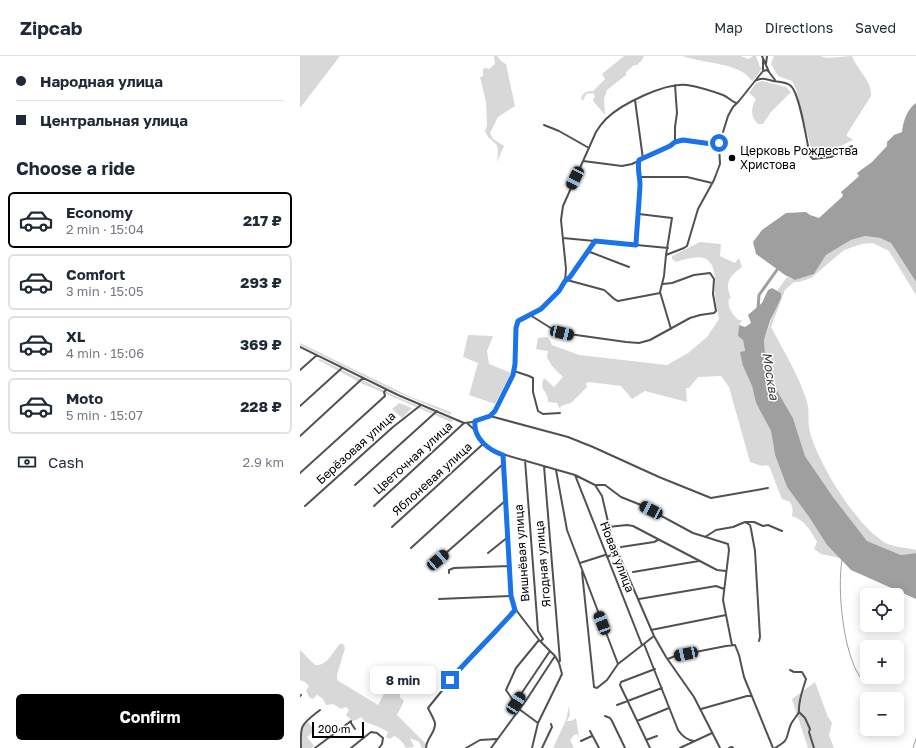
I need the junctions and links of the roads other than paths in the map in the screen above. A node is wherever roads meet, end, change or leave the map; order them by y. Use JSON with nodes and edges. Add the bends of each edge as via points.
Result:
{"nodes":[{"id":1,"x":762,"y":56,"type":"edge"},
{"id":2,"x":767,"y":56,"type":"edge"},
{"id":3,"x":766,"y":65,"type":"junction"},
{"id":4,"x":762,"y":71,"type":"junction"},
{"id":5,"x":769,"y":72,"type":"junction"},
{"id":6,"x":765,"y":78,"type":"junction"},
{"id":7,"x":754,"y":81,"type":"junction"},
{"id":8,"x":779,"y":82,"type":"junction"},
{"id":9,"x":675,"y":84,"type":"junction"},
{"id":10,"x":635,"y":100,"type":"junction"},
{"id":11,"x":736,"y":103,"type":"junction"},
{"id":12,"x":544,"y":125,"type":"dead end"},
{"id":13,"x":675,"y":142,"type":"junction"},
{"id":14,"x":719,"y":146,"type":"junction"},
{"id":15,"x":852,"y":146,"type":"dead end"},
{"id":16,"x":590,"y":148,"type":"junction"},
{"id":17,"x":643,"y":159,"type":"junction"},
{"id":18,"x":639,"y":160,"type":"junction"},
{"id":19,"x":584,"y":161,"type":"junction"},
{"id":20,"x":632,"y":164,"type":"junction"},
{"id":21,"x":638,"y":167,"type":"junction"},
{"id":22,"x":640,"y":178,"type":"junction"},
{"id":23,"x":712,"y":183,"type":"junction"},
{"id":24,"x":638,"y":214,"type":"junction"},
{"id":25,"x":563,"y":238,"type":"junction"},
{"id":26,"x":595,"y":241,"type":"junction"},
{"id":27,"x":636,"y":245,"type":"junction"},
{"id":28,"x":668,"y":248,"type":"junction"},
{"id":29,"x":586,"y":254,"type":"junction"},
{"id":30,"x":667,"y":255,"type":"junction"},
{"id":31,"x":629,"y":267,"type":"dead end"},
{"id":32,"x":566,"y":280,"type":"junction"},
{"id":33,"x":662,"y":284,"type":"junction"},
{"id":34,"x":660,"y":292,"type":"junction"},
{"id":35,"x":530,"y":315,"type":"junction"},
{"id":36,"x":671,"y":329,"type":"junction"},
{"id":37,"x":300,"y":347,"type":"edge"},
{"id":38,"x":317,"y":356,"type":"junction"},
{"id":39,"x":342,"y":368,"type":"junction"},
{"id":40,"x":300,"y":370,"type":"edge"},
{"id":41,"x":514,"y":371,"type":"junction"},
{"id":42,"x":363,"y":378,"type":"junction"},
{"id":43,"x":386,"y":390,"type":"junction"},
{"id":44,"x":421,"y":405,"type":"junction"},
{"id":45,"x":300,"y":406,"type":"edge"},
{"id":46,"x":437,"y":411,"type":"junction"},
{"id":47,"x":560,"y":413,"type":"dead end"},
{"id":48,"x":490,"y":416,"type":"junction"},
{"id":49,"x":475,"y":421,"type":"junction"},
{"id":50,"x":465,"y":423,"type":"junction"},
{"id":51,"x":477,"y":432,"type":"junction"},
{"id":52,"x":300,"y":436,"type":"edge"},
{"id":53,"x":483,"y":444,"type":"junction"},
{"id":54,"x":503,"y":455,"type":"junction"},
{"id":55,"x":525,"y":460,"type":"junction"},
{"id":56,"x":503,"y":464,"type":"junction"},
{"id":57,"x":544,"y":466,"type":"junction"},
{"id":58,"x":556,"y":469,"type":"junction"},
{"id":59,"x":300,"y":473,"type":"edge"},
{"id":60,"x":575,"y":475,"type":"junction"},
{"id":61,"x":355,"y":485,"type":"dead end"},
{"id":62,"x":596,"y":485,"type":"junction"},
{"id":63,"x":768,"y":488,"type":"dead end"},
{"id":64,"x":505,"y":501,"type":"junction"},
{"id":65,"x":305,"y":506,"type":"dead end"},
{"id":66,"x":374,"y":506,"type":"dead end"},
{"id":67,"x":745,"y":522,"type":"junction"},
{"id":68,"x":392,"y":527,"type":"dead end"},
{"id":69,"x":608,"y":527,"type":"junction"},
{"id":70,"x":782,"y":531,"type":"dead end"},
{"id":71,"x":508,"y":536,"type":"junction"},
{"id":72,"x":705,"y":537,"type":"junction"},
{"id":73,"x":658,"y":540,"type":"junction"},
{"id":74,"x":621,"y":547,"type":"dead end"},
{"id":75,"x":411,"y":548,"type":"dead end"},
{"id":76,"x":617,"y":552,"type":"junction"},
{"id":77,"x":488,"y":553,"type":"dead end"},
{"id":78,"x":606,"y":556,"type":"junction"},
{"id":79,"x":699,"y":561,"type":"junction"},
{"id":80,"x":580,"y":564,"type":"junction"},
{"id":81,"x":433,"y":566,"type":"dead end"},
{"id":82,"x":509,"y":566,"type":"junction"},
{"id":83,"x":582,"y":568,"type":"junction"},
{"id":84,"x":726,"y":571,"type":"junction"},
{"id":85,"x":633,"y":572,"type":"dead end"},
{"id":86,"x":449,"y":573,"type":"dead end"},
{"id":87,"x":724,"y":589,"type":"junction"},
{"id":88,"x":511,"y":596,"type":"junction"},
{"id":89,"x":439,"y":599,"type":"dead end"},
{"id":90,"x":639,"y":599,"type":"junction"},
{"id":91,"x":515,"y":610,"type":"junction"},
{"id":92,"x":726,"y":615,"type":"junction"},
{"id":93,"x":651,"y":630,"type":"junction"},
{"id":94,"x":654,"y":636,"type":"junction"},
{"id":95,"x":540,"y":640,"type":"junction"},
{"id":96,"x":759,"y":641,"type":"dead end"},
{"id":97,"x":643,"y":645,"type":"junction"},
{"id":98,"x":733,"y":645,"type":"junction"},
{"id":99,"x":550,"y":651,"type":"junction"},
{"id":100,"x":555,"y":656,"type":"junction"},
{"id":101,"x":668,"y":660,"type":"junction"},
{"id":102,"x":560,"y":661,"type":"dead end"},
{"id":103,"x":618,"y":664,"type":"junction"},
{"id":104,"x":655,"y":670,"type":"junction"},
{"id":105,"x":790,"y":670,"type":"dead end"},
{"id":106,"x":662,"y":688,"type":"junction"},
{"id":107,"x":751,"y":696,"type":"junction"},
{"id":108,"x":628,"y":701,"type":"junction"},
{"id":109,"x":516,"y":703,"type":"junction"},
{"id":110,"x":617,"y":705,"type":"dead end"},
{"id":111,"x":669,"y":708,"type":"junction"},
{"id":112,"x":519,"y":709,"type":"junction"},
{"id":113,"x":700,"y":709,"type":"junction"},
{"id":114,"x":320,"y":710,"type":"dead end"},
{"id":115,"x":799,"y":712,"type":"junction"},
{"id":116,"x":605,"y":716,"type":"dead end"},
{"id":117,"x":637,"y":721,"type":"junction"},
{"id":118,"x":538,"y":723,"type":"junction"},
{"id":119,"x":551,"y":724,"type":"dead end"},
{"id":120,"x":355,"y":729,"type":"dead end"},
{"id":121,"x":590,"y":731,"type":"dead end"},
{"id":122,"x":712,"y":733,"type":"junction"},
{"id":123,"x":592,"y":736,"type":"junction"},
{"id":124,"x":658,"y":736,"type":"dead end"},
{"id":125,"x":497,"y":739,"type":"junction"},
{"id":126,"x":646,"y":740,"type":"junction"},
{"id":127,"x":581,"y":741,"type":"dead end"},
{"id":128,"x":694,"y":741,"type":"junction"},
{"id":129,"x":685,"y":747,"type":"edge"},
{"id":130,"x":301,"y":748,"type":"edge"},
{"id":131,"x":315,"y":748,"type":"edge"},
{"id":132,"x":351,"y":748,"type":"edge"},
{"id":133,"x":379,"y":748,"type":"edge"},
{"id":134,"x":426,"y":748,"type":"edge"},
{"id":135,"x":466,"y":748,"type":"edge"},
{"id":136,"x":491,"y":748,"type":"edge"},
{"id":137,"x":532,"y":748,"type":"edge"},
{"id":138,"x":542,"y":748,"type":"edge"},
{"id":139,"x":599,"y":748,"type":"edge"},
{"id":140,"x":625,"y":748,"type":"edge"},
{"id":141,"x":650,"y":748,"type":"edge"},
{"id":142,"x":680,"y":748,"type":"edge"},
{"id":143,"x":720,"y":748,"type":"edge"},
{"id":144,"x":729,"y":748,"type":"edge"},
{"id":145,"x":733,"y":748,"type":"edge"},
{"id":146,"x":774,"y":748,"type":"edge"},
{"id":147,"x":814,"y":748,"type":"edge"}],
"edges":[{"from":1,"to":3,"type":"street"},
{"from":1,"to":4,"type":"street"},
{"from":2,"to":3,"type":"street"},
{"from":3,"to":5,"type":"street"},
{"from":4,"to":5,"type":"street"},
{"from":4,"to":6,"type":"street","via":[[761,76]]},
{"from":4,"to":7,"type":"street"},
{"from":5,"to":6,"type":"street","via":[[769,77]]},
{"from":5,"to":8,"type":"street","via":[[773,79]]},
{"from":6,"to":7,"type":"street"},
{"from":6,"to":8,"type":"street"},
{"from":7,"to":11,"type":"street"},
{"from":8,"to":15,"type":"street","via":[[790,85],[796,94],[811,158],[826,158]]},
{"from":9,"to":10,"type":"street"},
{"from":9,"to":11,"type":"street","via":[[724,95]]},
{"from":9,"to":13,"type":"street"},
{"from":10,"to":16,"type":"street","via":[[607,118],[596,132]]},
{"from":10,"to":17,"type":"street"},
{"from":11,"to":14,"type":"street","via":[[728,116]]},
{"from":12,"to":16,"type":"street"},
{"from":13,"to":14,"type":"street","via":[[683,140]]},
{"from":13,"to":17,"type":"street"},
{"from":14,"to":23,"type":"street","via":[[720,164]]},
{"from":16,"to":19,"type":"street"},
{"from":17,"to":18,"type":"street"},
{"from":18,"to":20,"type":"street"},
{"from":18,"to":21,"type":"street"},
{"from":19,"to":20,"type":"street","via":[[619,167]]},
{"from":19,"to":25,"type":"street","via":[[563,206]]},
{"from":20,"to":21,"type":"street"},
{"from":21,"to":22,"type":"street"},
{"from":22,"to":23,"type":"street","via":[[687,177]]},
{"from":22,"to":24,"type":"street"},
{"from":23,"to":30,"type":"street","via":[[698,209],[687,246]]},
{"from":24,"to":27,"type":"street"},
{"from":24,"to":28,"type":"street","via":[[672,218]]},
{"from":25,"to":26,"type":"street"},
{"from":25,"to":32,"type":"street"},
{"from":26,"to":27,"type":"street"},
{"from":26,"to":29,"type":"street"},
{"from":27,"to":28,"type":"street"},
{"from":28,"to":30,"type":"street"},
{"from":29,"to":31,"type":"street","via":[[590,252]]},
{"from":29,"to":32,"type":"street"},
{"from":30,"to":33,"type":"street"},
{"from":32,"to":34,"type":"street","via":[[604,290],[618,301]]},
{"from":32,"to":35,"type":"street","via":[[546,305]]},
{"from":33,"to":34,"type":"street"},
{"from":33,"to":36,"type":"street","via":[[672,284],[694,274],[710,274],[714,280],[716,312],[690,318]]},
{"from":34,"to":36,"type":"street"},
{"from":35,"to":36,"type":"street","via":[[562,333],[626,342],[650,340]]},
{"from":35,"to":41,"type":"street","via":[[519,320],[516,328]]},
{"from":37,"to":38,"type":"street"},
{"from":38,"to":39,"type":"street"},
{"from":38,"to":40,"type":"street"},
{"from":39,"to":42,"type":"street"},
{"from":39,"to":45,"type":"street"},
{"from":41,"to":47,"type":"street","via":[[533,378],[533,392],[538,411],[543,414]]},
{"from":41,"to":48,"type":"street","via":[[495,411]]},
{"from":42,"to":43,"type":"street"},
{"from":42,"to":52,"type":"street"},
{"from":43,"to":44,"type":"street"},
{"from":43,"to":59,"type":"street","via":[[385,396]]},
{"from":44,"to":46,"type":"street"},
{"from":44,"to":65,"type":"street","name":"Берёзовая улица","via":[[392,427]]},
{"from":46,"to":50,"type":"street"},
{"from":46,"to":61,"type":"street"},
{"from":48,"to":49,"type":"street"},
{"from":48,"to":63,"type":"street","via":[[568,437],[711,498]]},
{"from":49,"to":50,"type":"street"},
{"from":49,"to":51,"type":"street"},
{"from":50,"to":51,"type":"street"},
{"from":50,"to":66,"type":"street","name":"Цветочная улица"},
{"from":51,"to":53,"type":"street"},
{"from":53,"to":54,"type":"street"},
{"from":53,"to":68,"type":"street","name":"Яблоневая улица"},
{"from":54,"to":55,"type":"street"},
{"from":54,"to":56,"type":"street"},
{"from":55,"to":57,"type":"street"},
{"from":55,"to":95,"type":"street","name":"Вишнёвая улица","via":[[538,630],[543,638]]},
{"from":56,"to":64,"type":"street"},
{"from":56,"to":75,"type":"street"},
{"from":57,"to":58,"type":"street"},
{"from":57,"to":102,"type":"street","name":"Ягодная улица"},
{"from":58,"to":60,"type":"street"},
{"from":58,"to":80,"type":"street","via":[[567,530]]},
{"from":60,"to":62,"type":"street"},
{"from":60,"to":78,"type":"street","name":"Новая улица"},
{"from":62,"to":69,"type":"street","via":[[602,496]]},
{"from":62,"to":72,"type":"street","via":[[605,485],[622,497]]},
{"from":64,"to":71,"type":"street"},
{"from":64,"to":81,"type":"street"},
{"from":67,"to":70,"type":"street","via":[[768,525]]},
{"from":67,"to":72,"type":"street","via":[[716,530]]},
{"from":67,"to":96,"type":"street","via":[[750,525],[755,551]]},
{"from":69,"to":73,"type":"street","via":[[630,526]]},
{"from":69,"to":76,"type":"street"},
{"from":71,"to":77,"type":"street"},
{"from":71,"to":82,"type":"street"},
{"from":72,"to":84,"type":"street","via":[[728,544]]},
{"from":73,"to":74,"type":"street"},
{"from":73,"to":79,"type":"street"},
{"from":76,"to":78,"type":"street"},
{"from":76,"to":90,"type":"street"},
{"from":78,"to":80,"type":"street"},
{"from":78,"to":97,"type":"street","name":"Новая улица"},
{"from":79,"to":84,"type":"street","via":[[717,570]]},
{"from":79,"to":85,"type":"street"},
{"from":80,"to":83,"type":"street"},
{"from":82,"to":86,"type":"street","via":[[454,568],[449,570]]},
{"from":82,"to":88,"type":"street"},
{"from":83,"to":103,"type":"street"},
{"from":83,"to":103,"type":"street","via":[[594,687],[607,680]]},
{"from":84,"to":87,"type":"street"},
{"from":87,"to":90,"type":"street","via":[[716,586]]},
{"from":87,"to":92,"type":"street"},
{"from":88,"to":89,"type":"street"},
{"from":88,"to":91,"type":"street"},
{"from":90,"to":93,"type":"street"},
{"from":91,"to":95,"type":"street"},
{"from":91,"to":134,"type":"street","via":[[457,672],[428,708],[435,723]]},
{"from":92,"to":93,"type":"street"},
{"from":92,"to":98,"type":"street"},
{"from":93,"to":94,"type":"street"},
{"from":94,"to":97,"type":"street"},
{"from":94,"to":101,"type":"street"},
{"from":95,"to":99,"type":"street"},
{"from":95,"to":109,"type":"street","via":[[516,668],[506,690]]},
{"from":97,"to":103,"type":"street"},
{"from":97,"to":104,"type":"street","name":"Новая улица"},
{"from":98,"to":101,"type":"street","via":[[675,656]]},
{"from":98,"to":107,"type":"street","via":[[740,655]]},
{"from":99,"to":100,"type":"street"},
{"from":99,"to":109,"type":"street"},
{"from":100,"to":112,"type":"street"},
{"from":100,"to":118,"type":"street","via":[[562,674]]},
{"from":101,"to":113,"type":"street"},
{"from":104,"to":106,"type":"street","name":"Новая улица"},
{"from":104,"to":108,"type":"street","via":[[620,683]]},
{"from":105,"to":115,"type":"street","via":[[802,672],[806,679]]},
{"from":106,"to":108,"type":"street"},
{"from":106,"to":111,"type":"street","name":"Новая улица"},
{"from":107,"to":113,"type":"street"},
{"from":107,"to":146,"type":"street"},
{"from":108,"to":110,"type":"street"},
{"from":108,"to":117,"type":"street"},
{"from":109,"to":112,"type":"street"},
{"from":111,"to":117,"type":"street"},
{"from":111,"to":128,"type":"street","name":"Новая улица","via":[[680,733]]},
{"from":112,"to":118,"type":"street"},
{"from":112,"to":125,"type":"street"},
{"from":113,"to":122,"type":"street"},
{"from":114,"to":130,"type":"street","via":[[302,727]]},
{"from":115,"to":146,"type":"street","via":[[787,739]]},
{"from":115,"to":147,"type":"street","via":[[810,729]]},
{"from":116,"to":140,"type":"street","via":[[612,721]]},
{"from":117,"to":126,"type":"street"},
{"from":118,"to":137,"type":"street"},
{"from":119,"to":138,"type":"street"},
{"from":120,"to":131,"type":"street","via":[[351,721]]},
{"from":121,"to":123,"type":"street"},
{"from":122,"to":128,"type":"street"},
{"from":122,"to":143,"type":"street"},
{"from":123,"to":127,"type":"street"},
{"from":123,"to":139,"type":"street"},
{"from":124,"to":126,"type":"street"},
{"from":125,"to":135,"type":"street","via":[[480,740]]},
{"from":125,"to":136,"type":"street"},
{"from":126,"to":141,"type":"street"},
{"from":128,"to":129,"type":"street"},
{"from":129,"to":142,"type":"street"},
{"from":132,"to":133,"type":"street","via":[[371,732],[383,738]]},
{"from":144,"to":145,"type":"street"}]}
